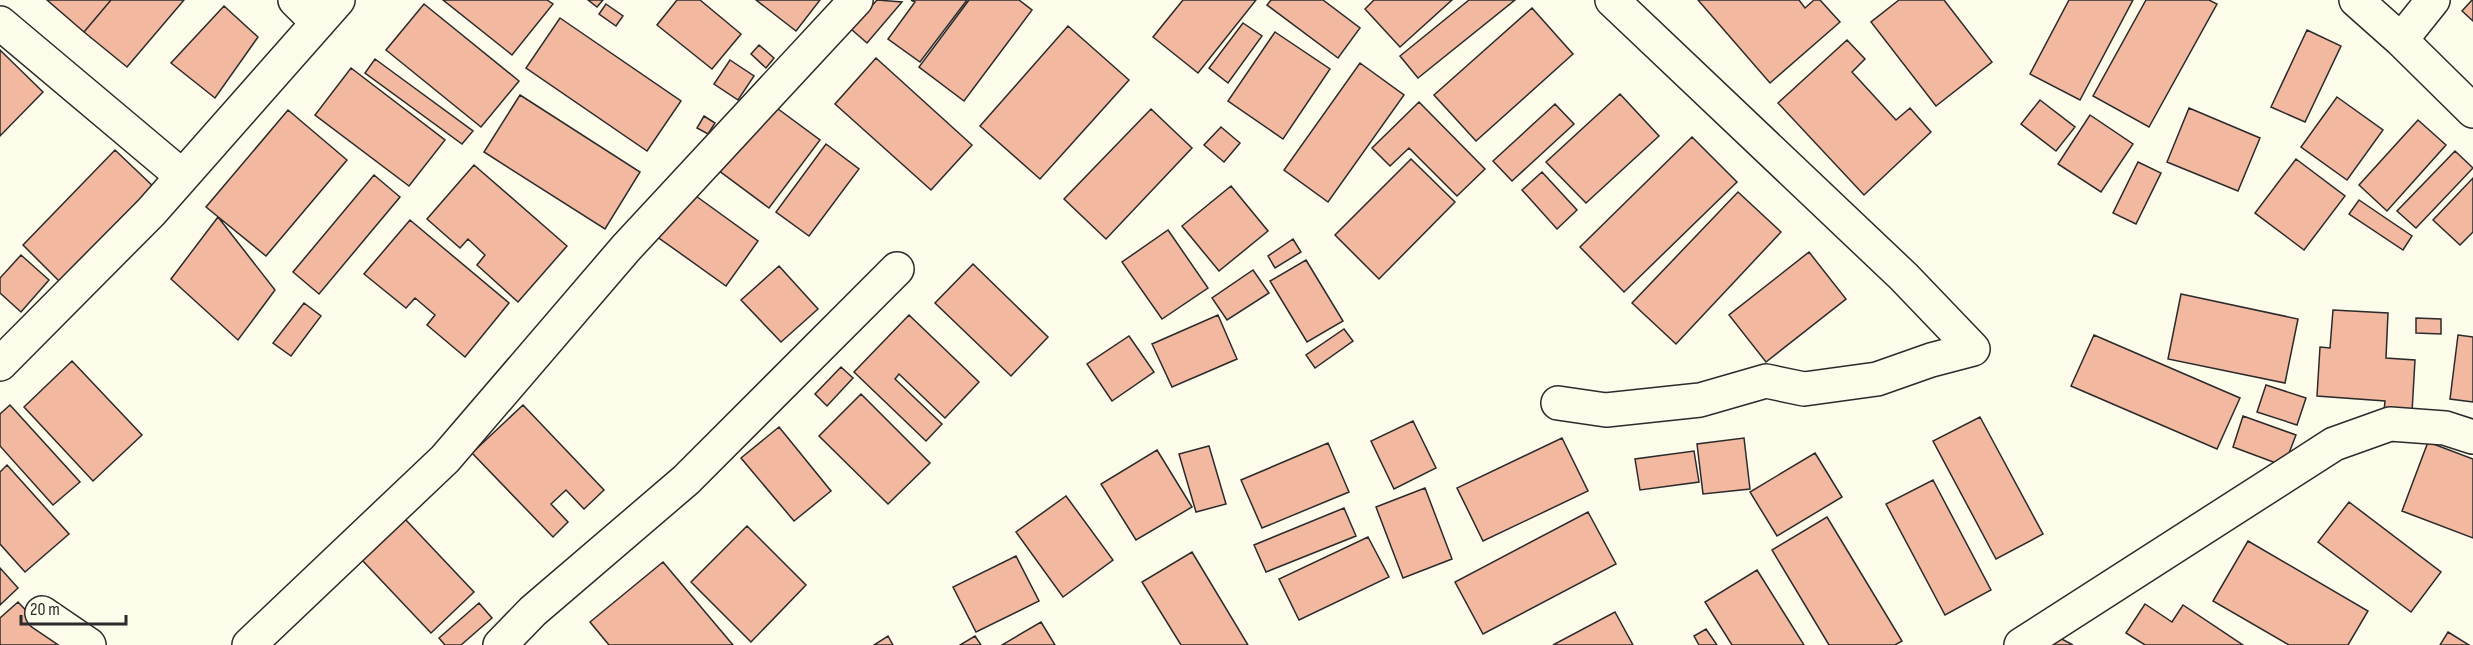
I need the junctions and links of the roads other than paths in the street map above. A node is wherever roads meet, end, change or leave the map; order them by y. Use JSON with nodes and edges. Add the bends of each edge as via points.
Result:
{"nodes":[{"id":1,"x":295,"y":0,"type":"edge"},
{"id":2,"x":856,"y":0,"type":"edge"},
{"id":3,"x":1612,"y":0,"type":"edge"},
{"id":4,"x":2356,"y":0,"type":"edge"},
{"id":5,"x":2433,"y":0,"type":"edge"},
{"id":6,"x":328,"y":11,"type":"edge"},
{"id":7,"x":0,"y":23,"type":"edge"},
{"id":8,"x":2401,"y":40,"type":"junction"},
{"id":9,"x":2473,"y":111,"type":"edge"},
{"id":10,"x":182,"y":176,"type":"junction"},
{"id":11,"x":897,"y":269,"type":"dead end"},
{"id":12,"x":0,"y":364,"type":"edge"},
{"id":13,"x":1558,"y":403,"type":"dead end"},
{"id":14,"x":2473,"y":437,"type":"edge"},
{"id":15,"x":42,"y":613,"type":"dead end"},
{"id":16,"x":89,"y":645,"type":"edge"},
{"id":17,"x":249,"y":645,"type":"edge"},
{"id":18,"x":500,"y":645,"type":"edge"},
{"id":19,"x":2020,"y":645,"type":"edge"}],
"edges":[{"from":1,"to":6,"type":"street"},
{"from":2,"to":17,"type":"street","via":[[626,248],[445,459]]},
{"from":3,"to":13,"type":"street","via":[[1904,277],[1973,349],[1877,379],[1804,389],[1766,381],[1700,400],[1606,410]]},
{"from":4,"to":8,"type":"street"},
{"from":5,"to":8,"type":"street"},
{"from":6,"to":10,"type":"street"},
{"from":7,"to":10,"type":"street"},
{"from":8,"to":9,"type":"street"},
{"from":10,"to":12,"type":"street"},
{"from":11,"to":18,"type":"street","via":[[686,480],[533,611]]},
{"from":14,"to":19,"type":"street","via":[[2445,428],[2390,424],[2334,444]]},
{"from":15,"to":16,"type":"street"}]}
